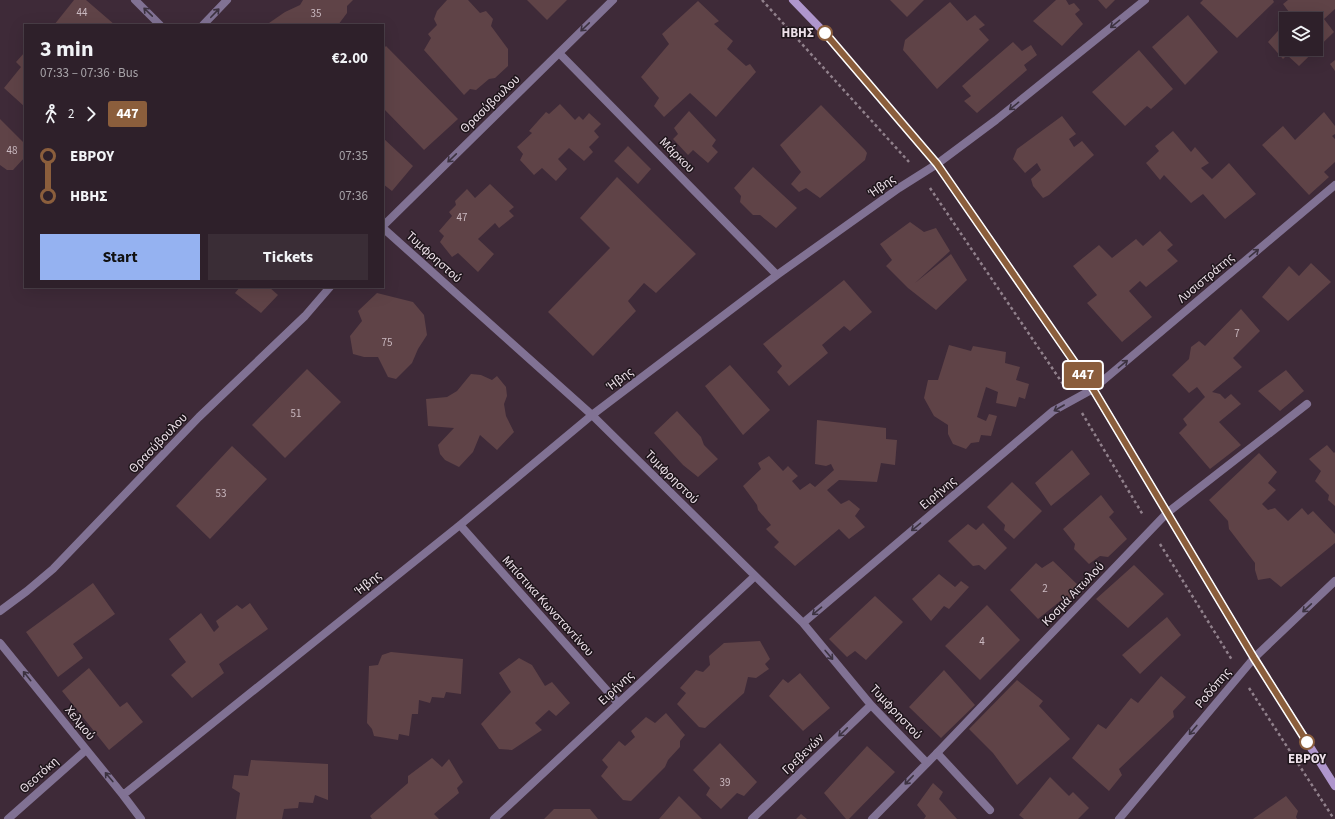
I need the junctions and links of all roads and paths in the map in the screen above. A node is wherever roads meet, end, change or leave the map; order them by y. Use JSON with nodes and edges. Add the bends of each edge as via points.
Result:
{"nodes":[{"id":1,"x":135,"y":0,"type":"edge"},
{"id":2,"x":227,"y":0,"type":"edge"},
{"id":3,"x":613,"y":0,"type":"edge"},
{"id":4,"x":793,"y":0,"type":"edge"},
{"id":5,"x":1145,"y":0,"type":"edge"},
{"id":6,"x":159,"y":24,"type":"edge"},
{"id":7,"x":204,"y":24,"type":"edge"},
{"id":8,"x":559,"y":53,"type":"junction"},
{"id":9,"x":937,"y":164,"type":"junction"},
{"id":10,"x":1335,"y":185,"type":"edge"},
{"id":11,"x":384,"y":226,"type":"edge"},
{"id":12,"x":384,"y":228,"type":"edge"},
{"id":13,"x":778,"y":275,"type":"junction"},
{"id":14,"x":329,"y":288,"type":"edge"},
{"id":15,"x":1093,"y":389,"type":"junction"},
{"id":16,"x":1307,"y":404,"type":"dead end"},
{"id":17,"x":592,"y":415,"type":"junction"},
{"id":18,"x":1167,"y":513,"type":"junction"},
{"id":19,"x":460,"y":525,"type":"junction"},
{"id":20,"x":755,"y":576,"type":"junction"},
{"id":21,"x":1335,"y":581,"type":"edge"},
{"id":22,"x":0,"y":611,"type":"edge"},
{"id":23,"x":803,"y":623,"type":"junction"},
{"id":24,"x":0,"y":643,"type":"edge"},
{"id":25,"x":1254,"y":658,"type":"junction"},
{"id":26,"x":618,"y":703,"type":"junction"},
{"id":27,"x":871,"y":705,"type":"junction"},
{"id":28,"x":86,"y":750,"type":"junction"},
{"id":29,"x":937,"y":753,"type":"junction"},
{"id":30,"x":926,"y":762,"type":"junction"},
{"id":31,"x":1335,"y":786,"type":"edge"},
{"id":32,"x":124,"y":795,"type":"junction"},
{"id":33,"x":990,"y":810,"type":"dead end"},
{"id":34,"x":8,"y":819,"type":"edge"},
{"id":35,"x":141,"y":819,"type":"edge"},
{"id":36,"x":494,"y":819,"type":"edge"},
{"id":37,"x":752,"y":819,"type":"edge"},
{"id":38,"x":872,"y":819,"type":"edge"},
{"id":39,"x":1119,"y":819,"type":"edge"}],
"edges":[{"from":6,"to":1,"type":"street","one_way":true},
{"from":7,"to":2,"type":"street","one_way":true},
{"from":3,"to":8,"type":"street","name":"Θρασύβουλου","one_way":true},
{"from":4,"to":9,"type":"street","via":[[824,32]]},
{"from":5,"to":9,"type":"street","name":"Ήβης","one_way":true},
{"from":8,"to":11,"type":"street","name":"Θρασύβουλου","one_way":true},
{"from":8,"to":13,"type":"street","name":"Μάρκου"},
{"from":9,"to":13,"type":"street","name":"Ήβης","via":[[899,188]]},
{"from":9,"to":15,"type":"street"},
{"from":15,"to":10,"type":"street","name":"Λυσιστράτης","one_way":true},
{"from":12,"to":17,"type":"street","name":"Τυμφρηστού"},
{"from":13,"to":17,"type":"street","name":"Ήβης"},
{"from":14,"to":22,"type":"street","name":"Θρασύβουλου","via":[[305,316],[200,417],[52,569]]},
{"from":15,"to":18,"type":"street"},
{"from":15,"to":23,"type":"street","name":"Ειρήνης","one_way":true,"via":[[1053,411]]},
{"from":16,"to":18,"type":"street","name":"Κοσμά Αιτωλού"},
{"from":17,"to":19,"type":"street","name":"Ήβης"},
{"from":17,"to":20,"type":"street","name":"Τυμφρηστού"},
{"from":18,"to":25,"type":"street"},
{"from":18,"to":29,"type":"street","name":"Κοσμά Αιτωλού"},
{"from":19,"to":26,"type":"street","name":"Mπίστικα Κωνσταντίνου"},
{"from":19,"to":32,"type":"street","name":"Ήβης"},
{"from":20,"to":23,"type":"street","name":"Τυμφρηστού"},
{"from":20,"to":26,"type":"street","name":"Ειρήνης"},
{"from":21,"to":25,"type":"street","name":"Ροδόπης","one_way":true},
{"from":23,"to":27,"type":"street","name":"Τυμφρηστού","one_way":true},
{"from":28,"to":24,"type":"street","name":"Χελμού","one_way":true},
{"from":25,"to":31,"type":"street"},
{"from":25,"to":39,"type":"street","name":"Ροδόπης","one_way":true},
{"from":26,"to":36,"type":"street","name":"Ειρήνης"},
{"from":27,"to":30,"type":"street","name":"Τυμφρηστού"},
{"from":27,"to":37,"type":"street","name":"Γρεβενών","one_way":true},
{"from":32,"to":28,"type":"street","name":"Χελμού","one_way":true},
{"from":28,"to":34,"type":"street","name":"Θεοτόκη"},
{"from":29,"to":30,"type":"street","name":"Κοσμά Αιτωλού"},
{"from":29,"to":33,"type":"street"},
{"from":30,"to":38,"type":"street","name":"Κοσμά Αιτωλού","one_way":true},
{"from":32,"to":35,"type":"street","name":"Χελμού"}]}
